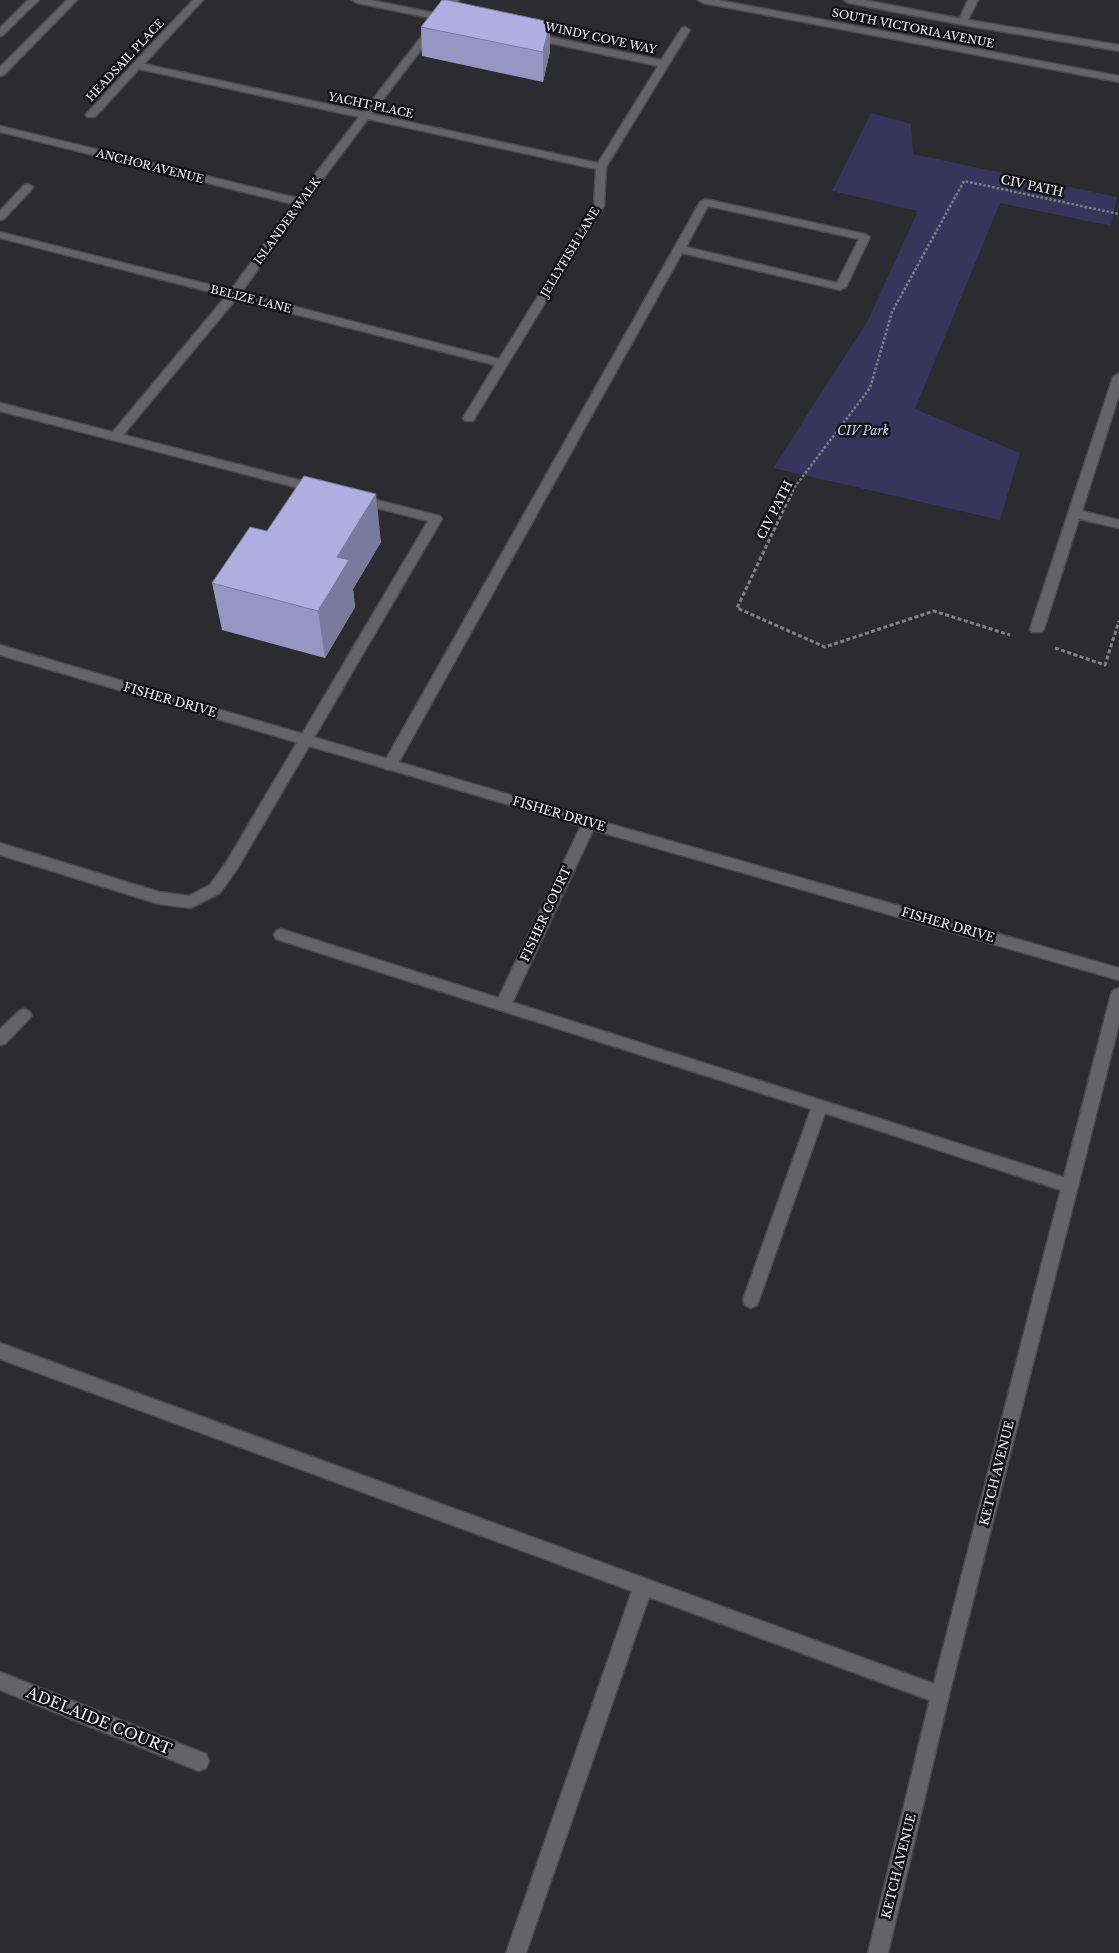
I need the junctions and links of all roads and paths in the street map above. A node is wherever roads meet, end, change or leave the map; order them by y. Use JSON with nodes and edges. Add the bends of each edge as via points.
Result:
{"nodes":[{"id":1,"x":34,"y":0,"type":"edge"},
{"id":2,"x":72,"y":0,"type":"edge"},
{"id":3,"x":198,"y":0,"type":"edge"},
{"id":4,"x":357,"y":0,"type":"edge"},
{"id":5,"x":454,"y":0,"type":"edge"},
{"id":6,"x":703,"y":0,"type":"edge"},
{"id":7,"x":849,"y":0,"type":"edge"},
{"id":8,"x":973,"y":0,"type":"edge"},
{"id":9,"x":440,"y":17,"type":"junction"},
{"id":10,"x":460,"y":21,"type":"edge"},
{"id":11,"x":963,"y":22,"type":"junction"},
{"id":12,"x":685,"y":30,"type":"dead end"},
{"id":13,"x":0,"y":33,"type":"edge"},
{"id":14,"x":518,"y":34,"type":"edge"},
{"id":15,"x":1119,"y":48,"type":"edge"},
{"id":16,"x":664,"y":64,"type":"junction"},
{"id":17,"x":137,"y":66,"type":"junction"},
{"id":18,"x":0,"y":73,"type":"edge"},
{"id":19,"x":1119,"y":79,"type":"edge"},
{"id":20,"x":91,"y":115,"type":"dead end"},
{"id":21,"x":367,"y":116,"type":"junction"},
{"id":22,"x":0,"y":129,"type":"edge"},
{"id":23,"x":601,"y":166,"type":"junction"},
{"id":24,"x":28,"y":188,"type":"dead end"},
{"id":25,"x":300,"y":202,"type":"junction"},
{"id":26,"x":1119,"y":214,"type":"edge"},
{"id":27,"x":0,"y":217,"type":"edge"},
{"id":28,"x":0,"y":235,"type":"edge"},
{"id":29,"x":679,"y":249,"type":"junction"},
{"id":30,"x":234,"y":294,"type":"junction"},
{"id":31,"x":501,"y":364,"type":"junction"},
{"id":32,"x":1119,"y":377,"type":"edge"},
{"id":33,"x":0,"y":407,"type":"edge"},
{"id":34,"x":469,"y":418,"type":"dead end"},
{"id":35,"x":115,"y":437,"type":"junction"},
{"id":36,"x":1074,"y":514,"type":"junction"},
{"id":37,"x":1119,"y":524,"type":"edge"},
{"id":38,"x":1119,"y":621,"type":"edge"},
{"id":39,"x":1037,"y":629,"type":"dead end"},
{"id":40,"x":1017,"y":636,"type":"dead end"},
{"id":41,"x":1053,"y":648,"type":"dead end"},
{"id":42,"x":0,"y":650,"type":"edge"},
{"id":43,"x":306,"y":740,"type":"junction"},
{"id":44,"x":390,"y":765,"type":"junction"},
{"id":45,"x":589,"y":823,"type":"junction"},
{"id":46,"x":0,"y":849,"type":"edge"},
{"id":47,"x":281,"y":935,"type":"dead end"},
{"id":48,"x":1119,"y":974,"type":"edge"},
{"id":49,"x":1119,"y":994,"type":"edge"},
{"id":50,"x":503,"y":1005,"type":"junction"},
{"id":51,"x":24,"y":1016,"type":"dead end"},
{"id":52,"x":0,"y":1039,"type":"edge"},
{"id":53,"x":820,"y":1105,"type":"junction"},
{"id":54,"x":1070,"y":1186,"type":"junction"},
{"id":55,"x":752,"y":1300,"type":"dead end"},
{"id":56,"x":0,"y":1351,"type":"edge"},
{"id":57,"x":644,"y":1587,"type":"junction"},
{"id":58,"x":0,"y":1681,"type":"edge"},
{"id":59,"x":940,"y":1695,"type":"junction"},
{"id":60,"x":199,"y":1761,"type":"dead end"},
{"id":61,"x":516,"y":1953,"type":"edge"},
{"id":62,"x":878,"y":1953,"type":"edge"}],
"edges":[{"from":1,"to":13,"type":"street"},
{"from":2,"to":18,"type":"street"},
{"from":3,"to":17,"type":"street","name":"HEADSAIL PLACE"},
{"from":4,"to":9,"type":"street"},
{"from":5,"to":9,"type":"street","name":"ISLANDER WALK"},
{"from":6,"to":19,"type":"street","name":"SOUTH VICTORIA AVENUE"},
{"from":7,"to":11,"type":"street","name":"SOUTH VICTORIA AVENUE"},
{"from":8,"to":11,"type":"street"},
{"from":9,"to":10,"type":"street"},
{"from":9,"to":21,"type":"street","name":"ISLANDER WALK"},
{"from":11,"to":15,"type":"street","name":"SOUTH VICTORIA AVENUE"},
{"from":12,"to":16,"type":"street","name":"JELLYFISH LANE"},
{"from":14,"to":16,"type":"street","name":"WINDY COVE WAY"},
{"from":16,"to":23,"type":"street","name":"JELLYFISH LANE"},
{"from":17,"to":20,"type":"street","name":"HEADSAIL PLACE"},
{"from":17,"to":21,"type":"street","name":"YACHT PLACE"},
{"from":21,"to":23,"type":"street","name":"YACHT PLACE"},
{"from":21,"to":25,"type":"street","name":"ISLANDER WALK"},
{"from":22,"to":25,"type":"street","name":"ANCHOR AVENUE"},
{"from":23,"to":31,"type":"street","name":"JELLYFISH LANE","via":[[599,206]]},
{"from":24,"to":27,"type":"street"},
{"from":25,"to":30,"type":"street","name":"ISLANDER WALK"},
{"from":26,"to":40,"type":"path","name":"CIV PATH","via":[[964,181],[892,312],[870,388],[794,488],[738,608],[825,647],[934,611]]},
{"from":28,"to":30,"type":"street","name":"BELIZE LANE"},
{"from":29,"to":29,"type":"street","via":[[706,202],[865,237],[840,287]]},
{"from":29,"to":44,"type":"street"},
{"from":30,"to":31,"type":"street","name":"BELIZE LANE"},
{"from":30,"to":35,"type":"street","name":"ISLANDER WALK"},
{"from":31,"to":34,"type":"street","name":"JELLYFISH LANE"},
{"from":32,"to":36,"type":"street"},
{"from":33,"to":35,"type":"street"},
{"from":35,"to":43,"type":"street","via":[[436,519]]},
{"from":36,"to":37,"type":"street"},
{"from":36,"to":39,"type":"street"},
{"from":38,"to":41,"type":"path","via":[[1105,665]]},
{"from":42,"to":43,"type":"street","name":"FISHER DRIVE"},
{"from":43,"to":44,"type":"street","name":"FISHER DRIVE"},
{"from":43,"to":46,"type":"street","via":[[216,888],[191,902],[159,898]]},
{"from":44,"to":45,"type":"street","name":"FISHER DRIVE"},
{"from":45,"to":48,"type":"street","name":"FISHER DRIVE"},
{"from":45,"to":50,"type":"street","name":"FISHER COURT"},
{"from":47,"to":50,"type":"street"},
{"from":49,"to":54,"type":"street","name":"KETCH AVENUE"},
{"from":50,"to":53,"type":"street"},
{"from":51,"to":52,"type":"street"},
{"from":53,"to":54,"type":"street"},
{"from":53,"to":55,"type":"street"},
{"from":54,"to":59,"type":"street","name":"KETCH AVENUE"},
{"from":56,"to":57,"type":"street"},
{"from":57,"to":59,"type":"street"},
{"from":57,"to":61,"type":"street"},
{"from":58,"to":60,"type":"street","name":"ADELAIDE COURT"},
{"from":59,"to":62,"type":"street","name":"KETCH AVENUE"}]}
